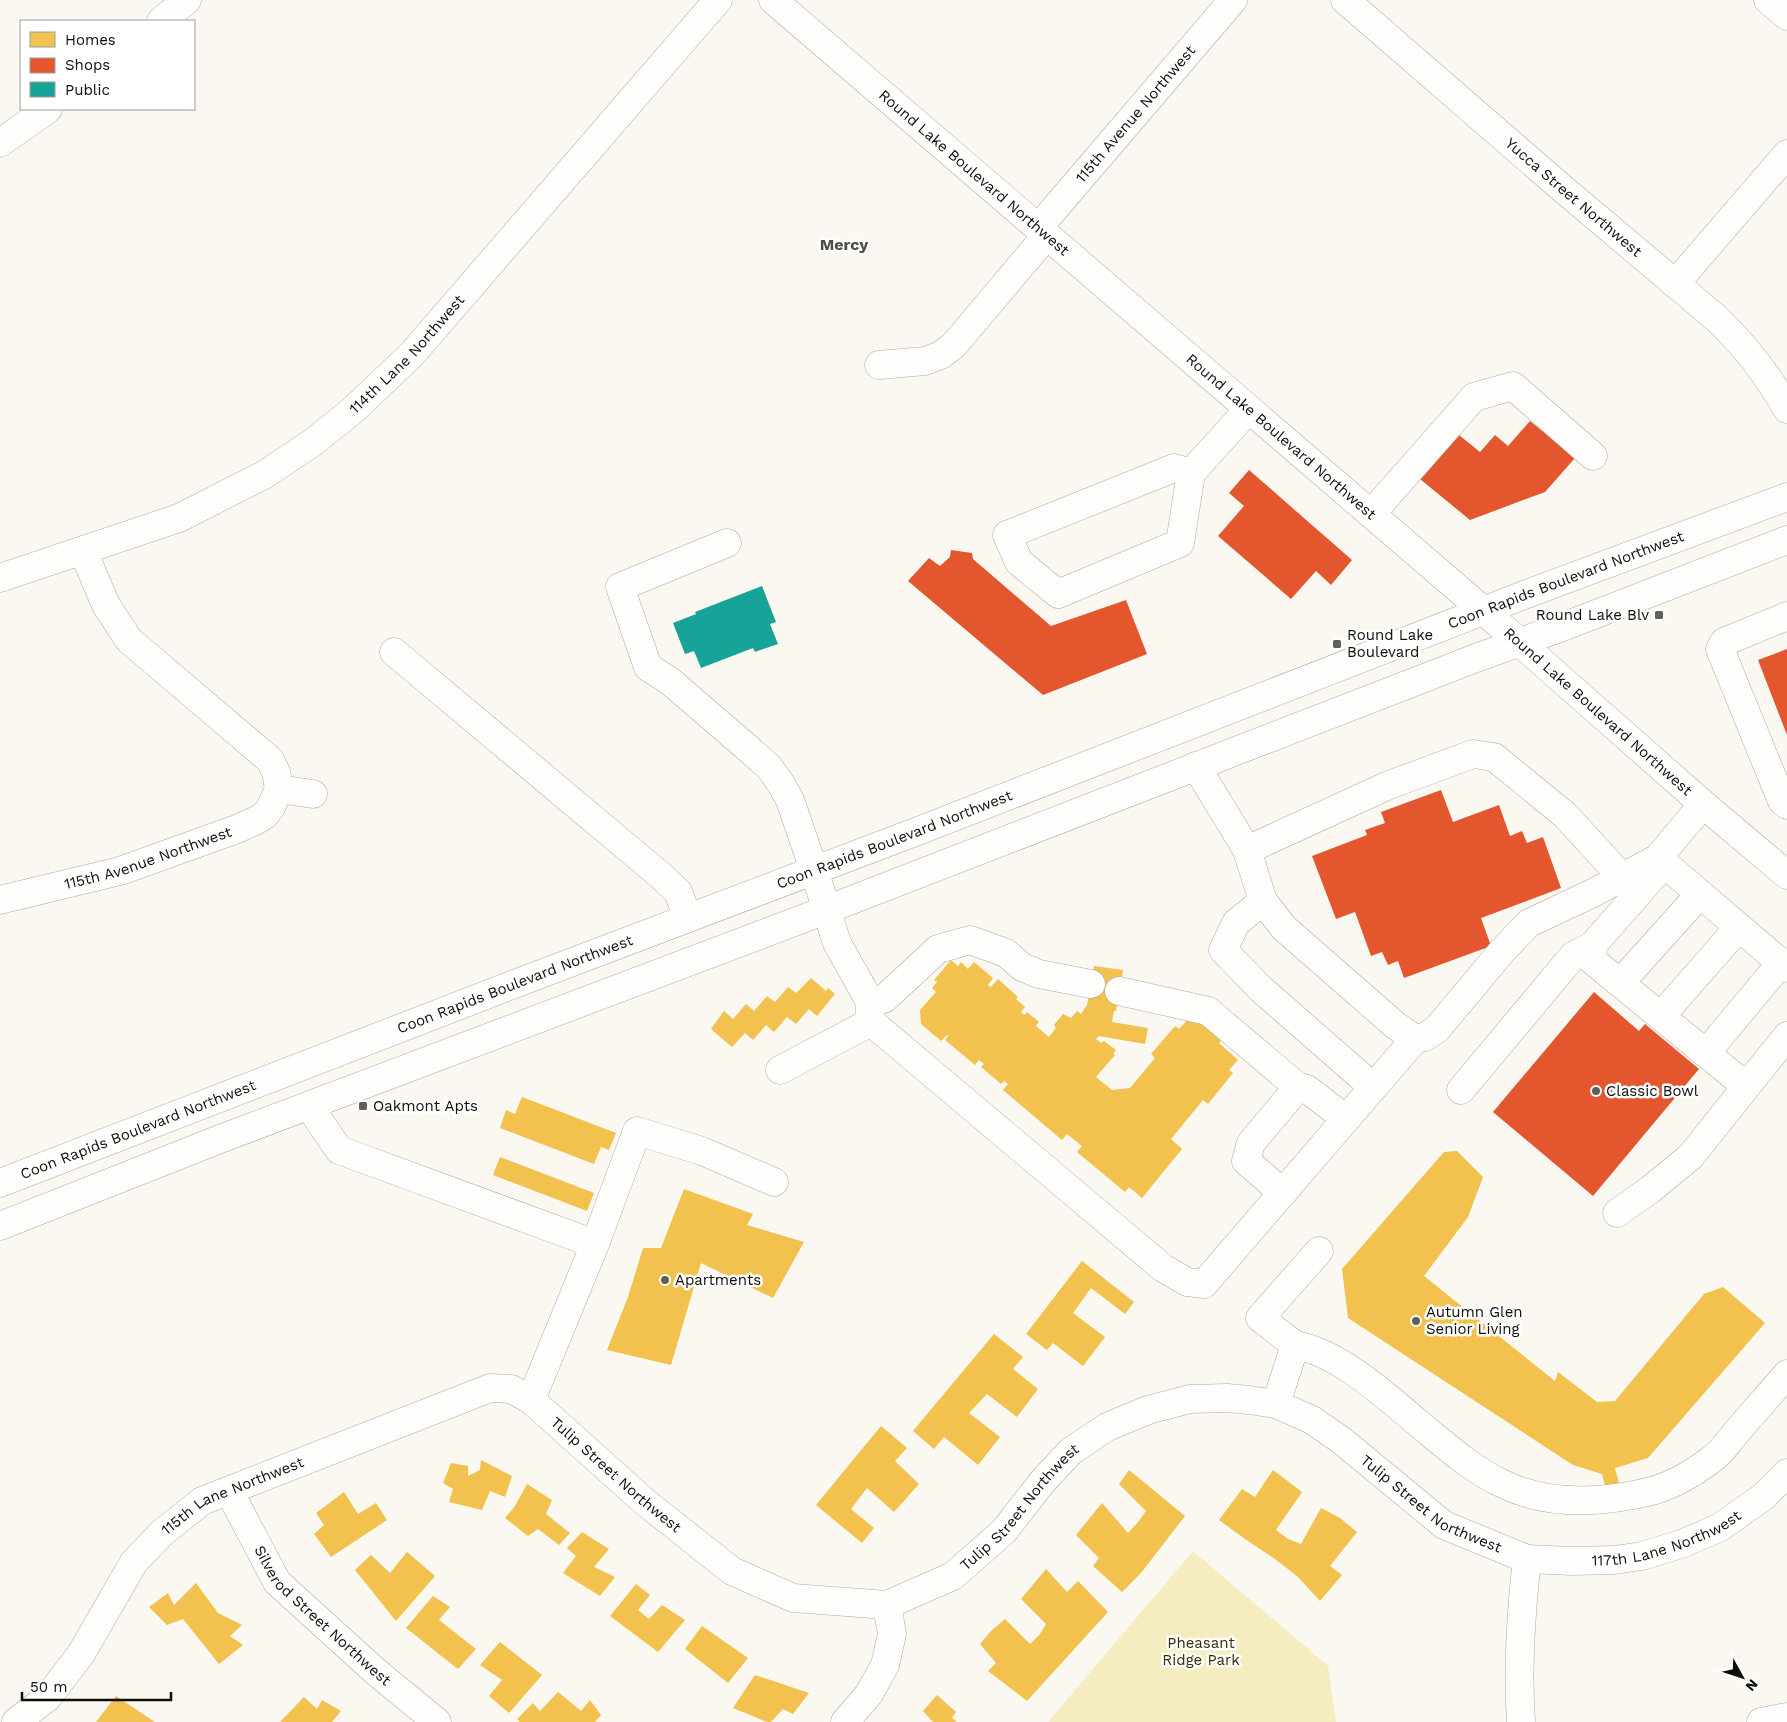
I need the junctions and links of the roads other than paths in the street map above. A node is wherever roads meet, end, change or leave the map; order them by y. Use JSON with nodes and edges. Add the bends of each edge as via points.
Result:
{"nodes":[{"id":1,"x":186,"y":0,"type":"edge"},
{"id":2,"x":718,"y":0,"type":"edge"},
{"id":3,"x":773,"y":0,"type":"edge"},
{"id":4,"x":1233,"y":0,"type":"edge"},
{"id":5,"x":1345,"y":0,"type":"edge"},
{"id":6,"x":1768,"y":0,"type":"edge"},
{"id":7,"x":1787,"y":16,"type":"edge"},
{"id":8,"x":162,"y":20,"type":"edge"},
{"id":9,"x":47,"y":110,"type":"edge"},
{"id":10,"x":0,"y":143,"type":"edge"},
{"id":11,"x":1787,"y":154,"type":"edge"},
{"id":12,"x":1042,"y":232,"type":"junction"},
{"id":13,"x":1676,"y":284,"type":"junction"},
{"id":14,"x":879,"y":365,"type":"dead end"},
{"id":15,"x":1784,"y":396,"type":"edge"},
{"id":16,"x":1248,"y":410,"type":"junction"},
{"id":17,"x":1593,"y":456,"type":"dead end"},
{"id":18,"x":1191,"y":473,"type":"junction"},
{"id":19,"x":1787,"y":497,"type":"edge"},
{"id":20,"x":1371,"y":514,"type":"junction"},
{"id":21,"x":1787,"y":540,"type":"edge"},
{"id":22,"x":727,"y":542,"type":"dead end"},
{"id":23,"x":83,"y":551,"type":"junction"},
{"id":24,"x":0,"y":578,"type":"edge"},
{"id":25,"x":1484,"y":612,"type":"junction"},
{"id":26,"x":1787,"y":616,"type":"edge"},
{"id":27,"x":1520,"y":643,"type":"junction"},
{"id":28,"x":394,"y":652,"type":"dead end"},
{"id":29,"x":1196,"y":766,"type":"junction"},
{"id":30,"x":279,"y":789,"type":"junction"},
{"id":31,"x":313,"y":794,"type":"dead end"},
{"id":32,"x":1703,"y":804,"type":"junction"},
{"id":33,"x":1787,"y":805,"type":"edge"},
{"id":34,"x":1248,"y":850,"type":"junction"},
{"id":35,"x":1662,"y":861,"type":"junction"},
{"id":36,"x":814,"y":870,"type":"junction"},
{"id":37,"x":1787,"y":875,"type":"edge"},
{"id":38,"x":1622,"y":877,"type":"junction"},
{"id":39,"x":1700,"y":894,"type":"junction"},
{"id":40,"x":0,"y":900,"type":"edge"},
{"id":41,"x":1263,"y":901,"type":"junction"},
{"id":42,"x":826,"y":910,"type":"junction"},
{"id":43,"x":688,"y":918,"type":"junction"},
{"id":44,"x":1739,"y":927,"type":"junction"},
{"id":45,"x":1592,"y":946,"type":"junction"},
{"id":46,"x":1784,"y":965,"type":"edge"},
{"id":47,"x":1620,"y":983,"type":"junction"},
{"id":48,"x":1091,"y":984,"type":"dead end"},
{"id":49,"x":1120,"y":991,"type":"dead end"},
{"id":50,"x":870,"y":1011,"type":"junction"},
{"id":51,"x":1661,"y":1016,"type":"junction"},
{"id":52,"x":1787,"y":1036,"type":"edge"},
{"id":53,"x":1414,"y":1039,"type":"junction"},
{"id":54,"x":1706,"y":1053,"type":"junction"},
{"id":55,"x":780,"y":1070,"type":"dead end"},
{"id":56,"x":1754,"y":1077,"type":"junction"},
{"id":57,"x":1298,"y":1087,"type":"junction"},
{"id":58,"x":1373,"y":1087,"type":"junction"},
{"id":59,"x":1461,"y":1090,"type":"dead end"},
{"id":60,"x":309,"y":1106,"type":"junction"},
{"id":61,"x":1346,"y":1119,"type":"junction"},
{"id":62,"x":774,"y":1182,"type":"dead end"},
{"id":63,"x":0,"y":1184,"type":"edge"},
{"id":64,"x":1283,"y":1193,"type":"junction"},
{"id":65,"x":1618,"y":1213,"type":"dead end"},
{"id":66,"x":0,"y":1226,"type":"edge"},
{"id":67,"x":595,"y":1244,"type":"junction"},
{"id":68,"x":1319,"y":1251,"type":"dead end"},
{"id":69,"x":1295,"y":1345,"type":"junction"},
{"id":70,"x":1787,"y":1374,"type":"edge"},
{"id":71,"x":531,"y":1400,"type":"junction"},
{"id":72,"x":1276,"y":1404,"type":"junction"},
{"id":73,"x":1787,"y":1473,"type":"edge"},
{"id":74,"x":229,"y":1491,"type":"junction"},
{"id":75,"x":1528,"y":1559,"type":"junction"},
{"id":76,"x":887,"y":1605,"type":"junction"},
{"id":77,"x":1787,"y":1717,"type":"edge"},
{"id":78,"x":16,"y":1722,"type":"edge"},
{"id":79,"x":437,"y":1722,"type":"edge"},
{"id":80,"x":845,"y":1722,"type":"edge"},
{"id":81,"x":1521,"y":1722,"type":"edge"},
{"id":82,"x":1761,"y":1722,"type":"edge"}],
"edges":[{"from":1,"to":8,"type":"street"},
{"from":2,"to":23,"type":"street","name":"114th Lane Northwest","via":[[444,319],[390,377],[352,411],[264,476],[179,518]]},
{"from":3,"to":12,"type":"street","name":"Round Lake Boulevard Northwest"},
{"from":4,"to":12,"type":"street","name":"115th Avenue Northwest"},
{"from":5,"to":13,"type":"street","name":"Yucca Street Northwest"},
{"from":6,"to":7,"type":"street"},
{"from":9,"to":10,"type":"street"},
{"from":11,"to":13,"type":"street"},
{"from":12,"to":14,"type":"street","name":"115th Avenue Northwest","via":[[954,345],[925,361]]},
{"from":12,"to":16,"type":"street","name":"Round Lake Boulevard Northwest"},
{"from":13,"to":15,"type":"street","name":"Yucca Street Northwest","via":[[1739,339]]},
{"from":16,"to":18,"type":"street"},
{"from":16,"to":20,"type":"street","name":"Round Lake Boulevard Northwest"},
{"from":17,"to":20,"type":"street","via":[[1513,386],[1474,397]]},
{"from":18,"to":18,"type":"street","via":[[1180,543],[1058,594],[1019,562],[1008,535],[1174,468]]},
{"from":19,"to":25,"type":"street","name":"Coon Rapids Boulevard Northwest"},
{"from":20,"to":25,"type":"street","name":"Round Lake Boulevard Northwest"},
{"from":21,"to":27,"type":"street"},
{"from":22,"to":36,"type":"street","via":[[620,588],[648,667],[751,751],[782,784]]},
{"from":23,"to":24,"type":"street","name":"114th Lane Northwest"},
{"from":23,"to":30,"type":"street","via":[[106,605],[129,640],[270,760]]},
{"from":25,"to":27,"type":"street","name":"Round Lake Boulevard Northwest"},
{"from":25,"to":36,"type":"street","name":"Coon Rapids Boulevard Northwest"},
{"from":26,"to":33,"type":"street","via":[[1724,642],[1720,649],[1782,801]]},
{"from":27,"to":29,"type":"street"},
{"from":27,"to":32,"type":"street","name":"Round Lake Boulevard Northwest"},
{"from":28,"to":43,"type":"street","via":[[660,875],[678,892]]},
{"from":29,"to":34,"type":"street"},
{"from":29,"to":42,"type":"street"},
{"from":30,"to":31,"type":"street"},
{"from":30,"to":40,"type":"street","name":"115th Avenue Northwest","via":[[265,815],[236,830],[120,871]]},
{"from":32,"to":35,"type":"street"},
{"from":32,"to":37,"type":"street","name":"Round Lake Boulevard Northwest"},
{"from":34,"to":38,"type":"street","via":[[1389,785],[1473,754],[1494,757],[1565,815]]},
{"from":34,"to":41,"type":"street"},
{"from":35,"to":38,"type":"street"},
{"from":35,"to":39,"type":"street"},
{"from":35,"to":45,"type":"street"},
{"from":36,"to":42,"type":"street"},
{"from":36,"to":43,"type":"street","name":"Coon Rapids Boulevard Northwest"},
{"from":38,"to":53,"type":"street","via":[[1529,923],[1437,1028],[1425,1037]]},
{"from":39,"to":44,"type":"street"},
{"from":39,"to":47,"type":"street"},
{"from":41,"to":53,"type":"street","via":[[1284,928]]},
{"from":41,"to":58,"type":"street","via":[[1236,923],[1223,950],[1261,989]]},
{"from":42,"to":50,"type":"street","via":[[837,943]]},
{"from":42,"to":60,"type":"street"},
{"from":43,"to":63,"type":"street","name":"Coon Rapids Boulevard Northwest"},
{"from":44,"to":46,"type":"street"},
{"from":44,"to":51,"type":"street"},
{"from":45,"to":47,"type":"street","via":[[1593,961]]},
{"from":45,"to":59,"type":"street","via":[[1573,956]]},
{"from":46,"to":54,"type":"street"},
{"from":47,"to":51,"type":"street"},
{"from":48,"to":50,"type":"street","via":[[1039,974],[1022,967],[1006,953],[970,940],[938,949]]},
{"from":49,"to":57,"type":"street","via":[[1208,1011]]},
{"from":50,"to":55,"type":"street"},
{"from":50,"to":64,"type":"street","via":[[1163,1268],[1187,1282],[1204,1284]]},
{"from":51,"to":54,"type":"street"},
{"from":52,"to":56,"type":"street"},
{"from":53,"to":58,"type":"street"},
{"from":54,"to":56,"type":"street","via":[[1741,1082]]},
{"from":56,"to":65,"type":"street","via":[[1692,1156]]},
{"from":57,"to":61,"type":"street","via":[[1307,1089]]},
{"from":57,"to":64,"type":"street","via":[[1251,1143],[1246,1161]]},
{"from":58,"to":61,"type":"street"},
{"from":60,"to":66,"type":"street"},
{"from":60,"to":67,"type":"street","via":[[339,1150]]},
{"from":61,"to":64,"type":"street"},
{"from":62,"to":67,"type":"street","via":[[702,1151],[637,1131]]},
{"from":67,"to":71,"type":"street"},
{"from":68,"to":69,"type":"street","via":[[1260,1318]]},
{"from":69,"to":70,"type":"street","via":[[1333,1360],[1371,1384],[1466,1463],[1501,1483],[1538,1497],[1569,1500],[1654,1490],[1682,1478],[1714,1458]]},
{"from":69,"to":72,"type":"street"},
{"from":71,"to":74,"type":"street","name":"115th Lane Northwest","via":[[511,1389],[490,1388]]},
{"from":71,"to":76,"type":"street","name":"Tulip Street Northwest","via":[[645,1502],[732,1571],[793,1598]]},
{"from":72,"to":75,"type":"street","name":"Tulip Street Northwest","via":[[1312,1420],[1342,1440],[1444,1525]]},
{"from":72,"to":76,"type":"street","name":"Tulip Street Northwest","via":[[1242,1399],[1190,1399],[1148,1410],[1107,1427],[1071,1451],[1004,1531],[953,1576]]},
{"from":73,"to":75,"type":"street","name":"117th Lane Northwest","via":[[1763,1497],[1719,1528],[1681,1544],[1642,1556],[1614,1560]]},
{"from":74,"to":78,"type":"street","name":"115th Lane Northwest","via":[[202,1501],[162,1533],[134,1562],[81,1654],[48,1697]]},
{"from":74,"to":79,"type":"street","name":"Silverod Street Northwest","via":[[277,1582]]},
{"from":75,"to":81,"type":"street","via":[[1521,1612]]},
{"from":76,"to":80,"type":"street","via":[[892,1634],[885,1665],[868,1694]]},
{"from":77,"to":82,"type":"street"}]}
